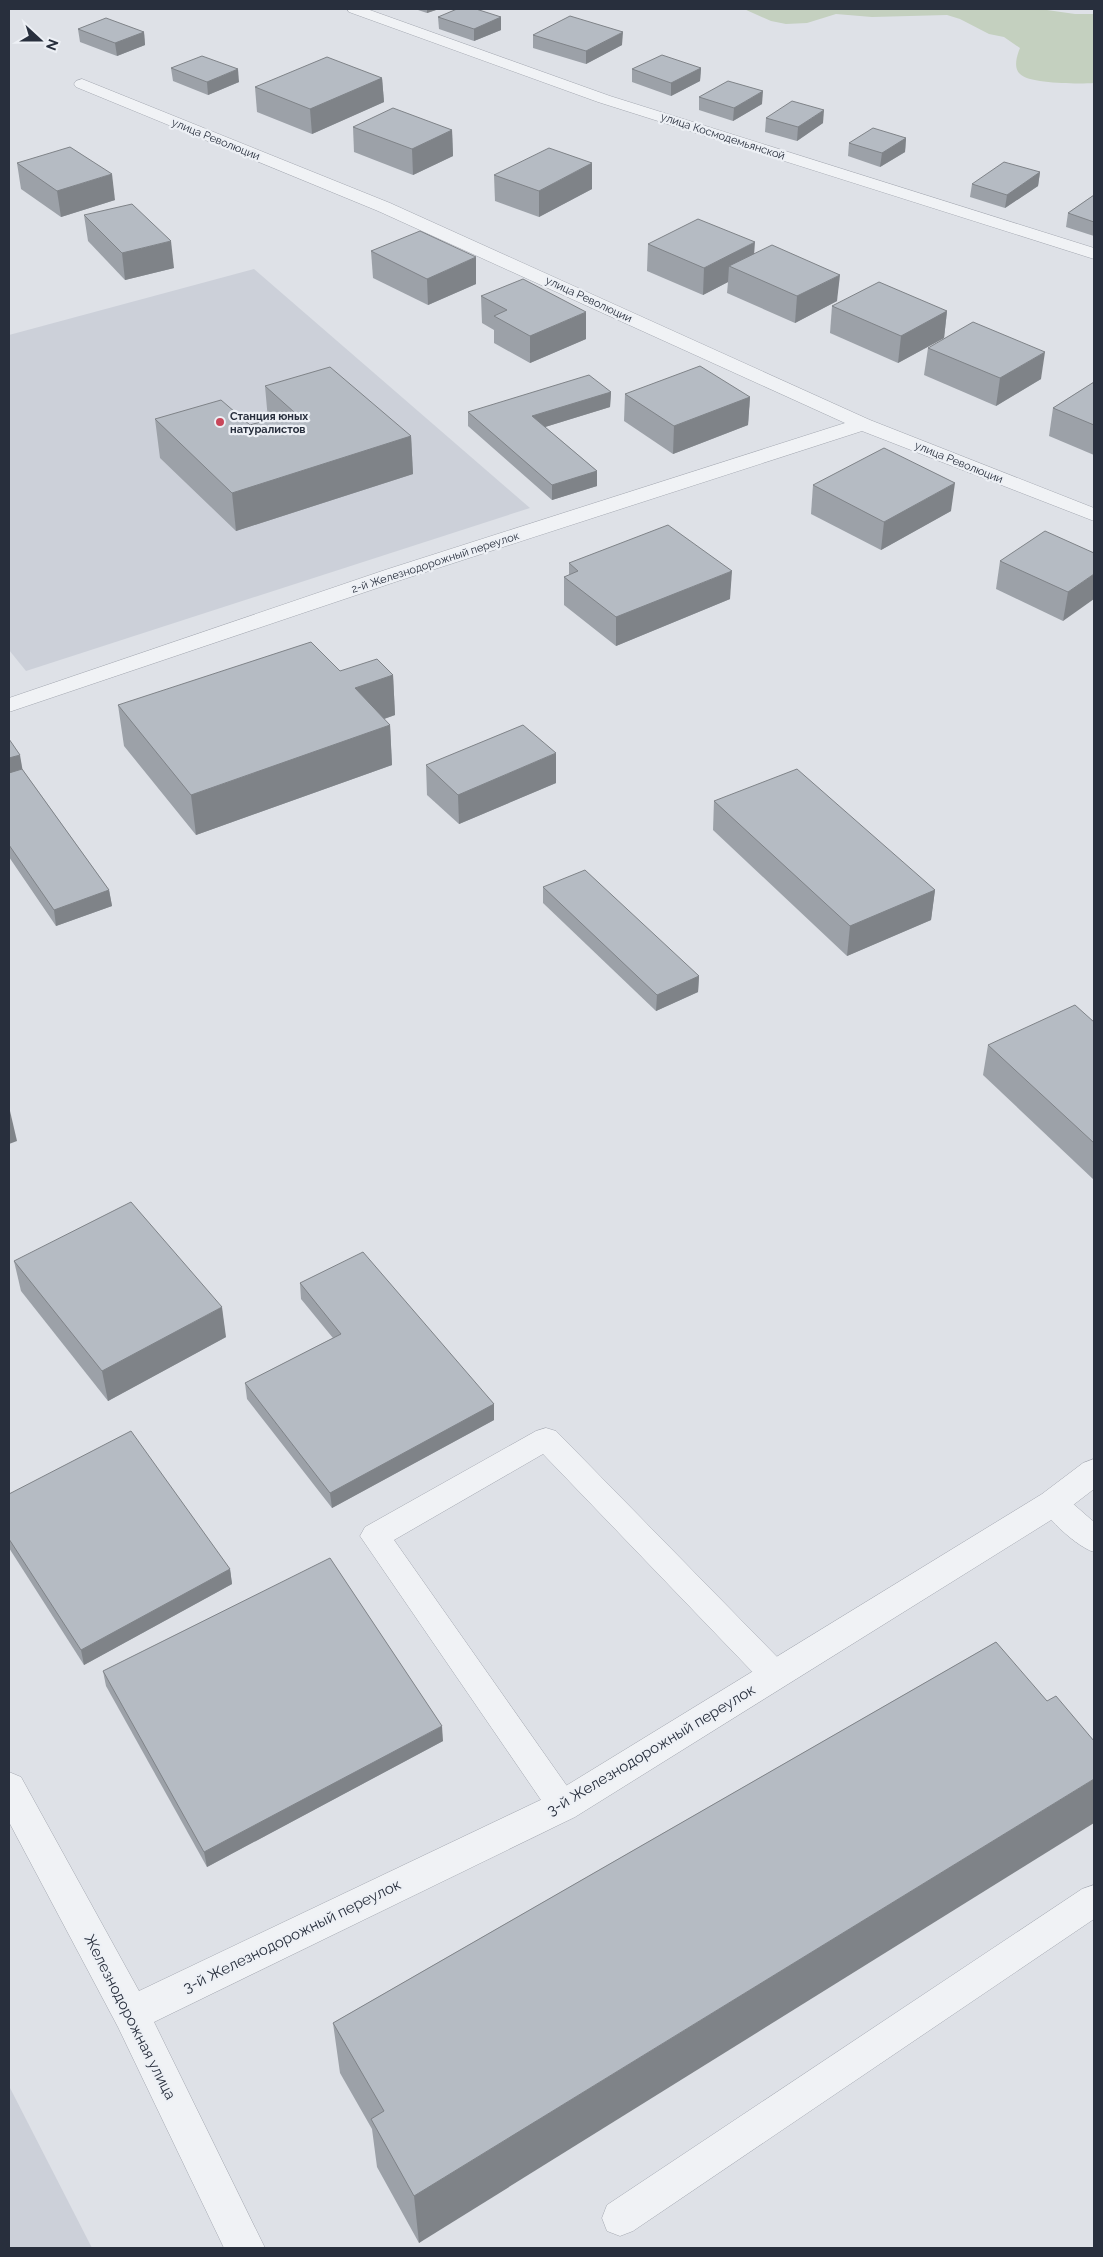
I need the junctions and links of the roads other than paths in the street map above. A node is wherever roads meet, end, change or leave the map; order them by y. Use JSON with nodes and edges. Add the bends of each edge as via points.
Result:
{"nodes":[{"id":1,"x":354,"y":9,"type":"edge"},
{"id":2,"x":82,"y":84,"type":"dead end"},
{"id":3,"x":1094,"y":254,"type":"edge"},
{"id":4,"x":864,"y":424,"type":"junction"},
{"id":5,"x":1094,"y":515,"type":"edge"},
{"id":6,"x":9,"y":704,"type":"edge"},
{"id":7,"x":1094,"y":1472,"type":"edge"},
{"id":8,"x":1053,"y":1503,"type":"junction"},
{"id":9,"x":1094,"y":1540,"type":"edge"},
{"id":10,"x":775,"y":1675,"type":"junction"},
{"id":11,"x":9,"y":1788,"type":"edge"},
{"id":12,"x":563,"y":1806,"type":"junction"},
{"id":13,"x":1094,"y":1900,"type":"edge"},
{"id":14,"x":131,"y":2014,"type":"junction"},
{"id":15,"x":620,"y":2218,"type":"dead end"},
{"id":16,"x":245,"y":2248,"type":"edge"}],
"edges":[{"from":1,"to":3,"type":"street","name":"улица Космодемьянской","via":[[598,97]]},
{"from":2,"to":4,"type":"street","name":"улица Революции","via":[[384,207]]},
{"from":4,"to":5,"type":"street","name":"улица Революции"},
{"from":4,"to":6,"type":"street","name":"2-й Железнодорожный переулок","via":[[402,572]]},
{"from":7,"to":8,"type":"street","name":"3-й Железнодорожный переулок"},
{"from":8,"to":9,"type":"lane"},
{"from":8,"to":10,"type":"street","name":"3-й Железнодорожный переулок"},
{"from":10,"to":12,"type":"street","name":"3-й Железнодорожный переулок"},
{"from":10,"to":12,"type":"lane","via":[[546,1439],[375,1536]]},
{"from":11,"to":14,"type":"street","name":"Железнодорожная улица"},
{"from":12,"to":14,"type":"street","name":"3-й Железнодорожный переулок"},
{"from":13,"to":15,"type":"lane"},
{"from":14,"to":16,"type":"street","name":"Железнодорожная улица"}]}
